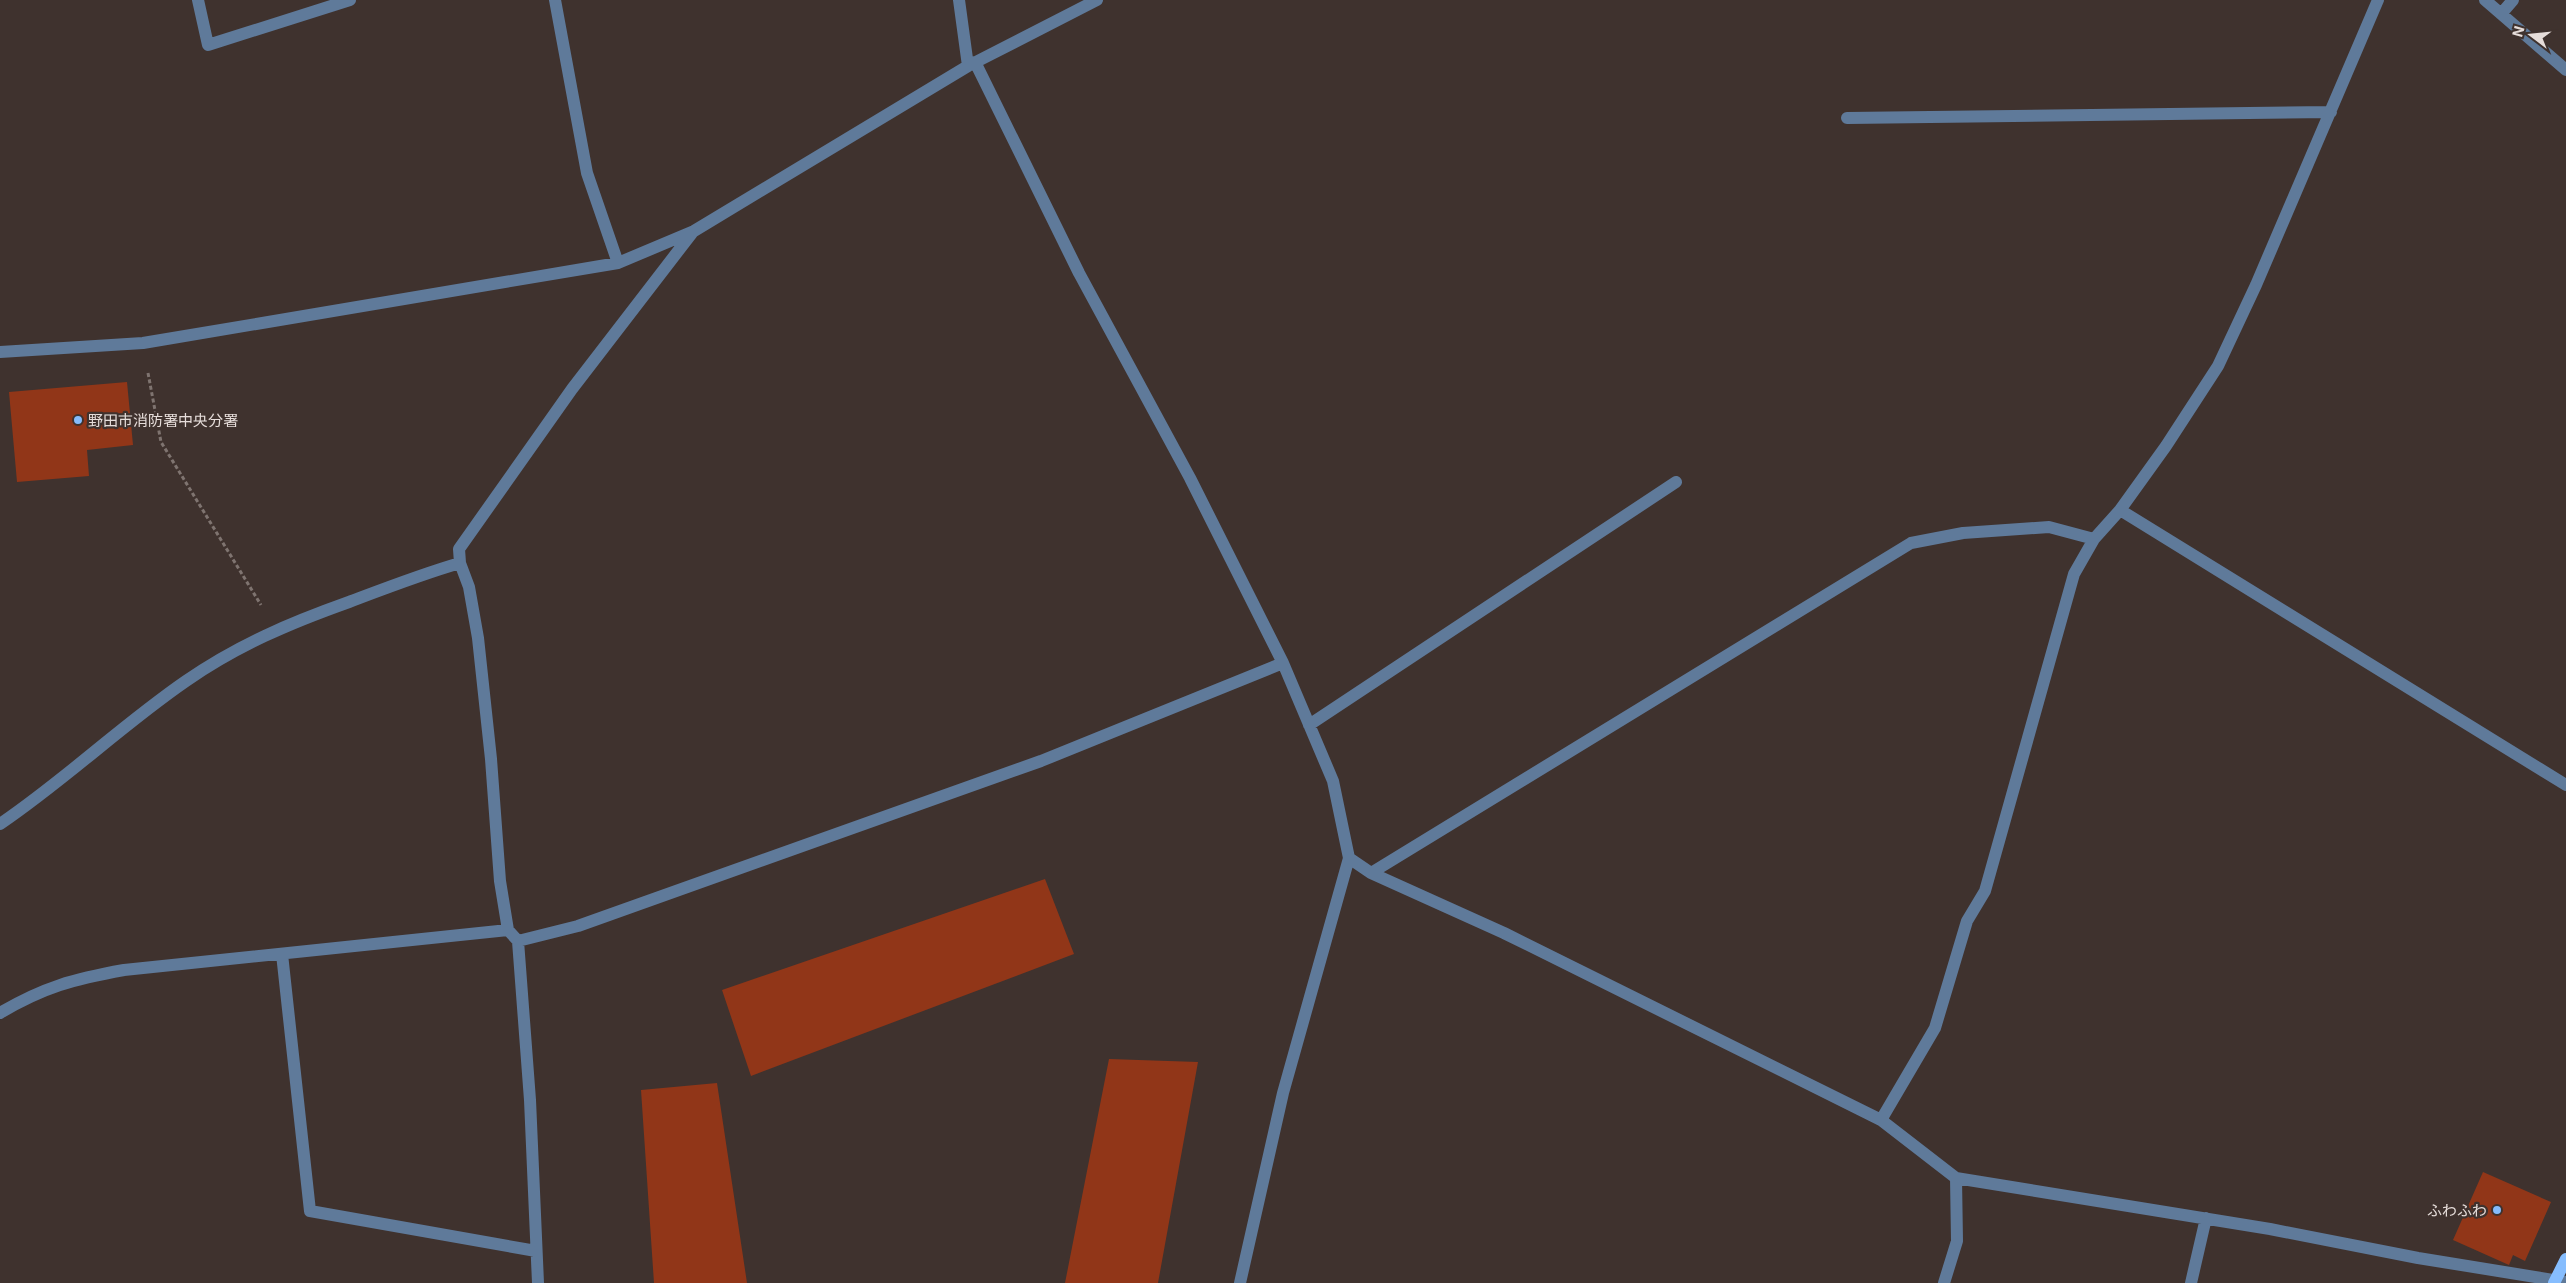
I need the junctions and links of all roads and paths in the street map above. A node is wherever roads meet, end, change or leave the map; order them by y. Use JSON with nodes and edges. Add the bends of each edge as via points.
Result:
{"nodes":[{"id":1,"x":198,"y":0,"type":"edge"},
{"id":2,"x":350,"y":0,"type":"edge"},
{"id":3,"x":555,"y":0,"type":"edge"},
{"id":4,"x":959,"y":0,"type":"edge"},
{"id":5,"x":1097,"y":0,"type":"edge"},
{"id":6,"x":2378,"y":0,"type":"edge"},
{"id":7,"x":2485,"y":0,"type":"edge"},
{"id":8,"x":2513,"y":0,"type":"edge"},
{"id":9,"x":2501,"y":14,"type":"junction"},
{"id":10,"x":971,"y":64,"type":"junction"},
{"id":11,"x":2566,"y":70,"type":"edge"},
{"id":12,"x":2331,"y":112,"type":"junction"},
{"id":13,"x":1847,"y":118,"type":"dead end"},
{"id":14,"x":694,"y":231,"type":"junction"},
{"id":15,"x":618,"y":263,"type":"junction"},
{"id":16,"x":143,"y":343,"type":"junction"},
{"id":17,"x":0,"y":352,"type":"edge"},
{"id":18,"x":1676,"y":482,"type":"dead end"},
{"id":19,"x":2120,"y":510,"type":"junction"},
{"id":20,"x":2094,"y":539,"type":"junction"},
{"id":21,"x":460,"y":564,"type":"junction"},
{"id":22,"x":276,"y":629,"type":"junction"},
{"id":23,"x":1283,"y":663,"type":"junction"},
{"id":24,"x":1309,"y":724,"type":"junction"},
{"id":25,"x":2566,"y":785,"type":"edge"},
{"id":26,"x":0,"y":824,"type":"edge"},
{"id":27,"x":1348,"y":858,"type":"junction"},
{"id":28,"x":1371,"y":873,"type":"junction"},
{"id":29,"x":508,"y":930,"type":"junction"},
{"id":30,"x":518,"y":941,"type":"junction"},
{"id":31,"x":282,"y":954,"type":"junction"},
{"id":32,"x":0,"y":1013,"type":"edge"},
{"id":33,"x":1881,"y":1120,"type":"junction"},
{"id":34,"x":1956,"y":1178,"type":"junction"},
{"id":35,"x":2206,"y":1218,"type":"junction"},
{"id":36,"x":536,"y":1251,"type":"junction"},
{"id":37,"x":2566,"y":1259,"type":"edge"},
{"id":38,"x":2558,"y":1282,"type":"edge"},
{"id":39,"x":538,"y":1283,"type":"edge"},
{"id":40,"x":1240,"y":1283,"type":"edge"},
{"id":41,"x":1944,"y":1283,"type":"edge"},
{"id":42,"x":2191,"y":1283,"type":"edge"}],
"edges":[{"from":1,"to":2,"type":"street","via":[[208,45]]},
{"from":3,"to":15,"type":"street","via":[[587,172]]},
{"from":4,"to":10,"type":"street"},
{"from":5,"to":10,"type":"street"},
{"from":6,"to":12,"type":"street"},
{"from":7,"to":9,"type":"street"},
{"from":8,"to":9,"type":"street"},
{"from":9,"to":11,"type":"street"},
{"from":10,"to":14,"type":"street"},
{"from":10,"to":23,"type":"street","via":[[1190,478]]},
{"from":12,"to":13,"type":"street"},
{"from":12,"to":19,"type":"street","via":[[2218,366]]},
{"from":14,"to":15,"type":"street"},
{"from":14,"to":21,"type":"street","via":[[572,389],[459,549]]},
{"from":15,"to":16,"type":"street"},
{"from":16,"to":17,"type":"street"},
{"from":16,"to":22,"type":"path","via":[[161,442]]},
{"from":18,"to":24,"type":"street"},
{"from":19,"to":20,"type":"street"},
{"from":19,"to":25,"type":"street"},
{"from":20,"to":28,"type":"street","via":[[2049,527],[1963,533],[1912,543]]},
{"from":20,"to":33,"type":"street","via":[[2074,574],[1985,892],[1967,921],[1935,1028]]},
{"from":21,"to":22,"type":"street","via":[[422,574]]},
{"from":21,"to":29,"type":"street","via":[[469,587],[478,638],[500,880]]},
{"from":22,"to":26,"type":"street","via":[[186,681]]},
{"from":23,"to":24,"type":"street"},
{"from":23,"to":30,"type":"street","via":[[977,784],[578,926]]},
{"from":24,"to":27,"type":"street","via":[[1333,781]]},
{"from":27,"to":28,"type":"street"},
{"from":27,"to":40,"type":"street","via":[[1282,1093]]},
{"from":28,"to":33,"type":"street","via":[[1504,933]]},
{"from":29,"to":30,"type":"street"},
{"from":29,"to":31,"type":"street"},
{"from":30,"to":36,"type":"street","via":[[530,1100]]},
{"from":31,"to":32,"type":"street","via":[[124,970],[72,979]]},
{"from":31,"to":36,"type":"street","via":[[310,1211]]},
{"from":33,"to":34,"type":"street"},
{"from":34,"to":35,"type":"street"},
{"from":34,"to":41,"type":"street","via":[[1956,1241]]},
{"from":35,"to":38,"type":"street"},
{"from":35,"to":42,"type":"street"},
{"from":36,"to":39,"type":"street"},
{"from":37,"to":38,"type":"main road"}]}
